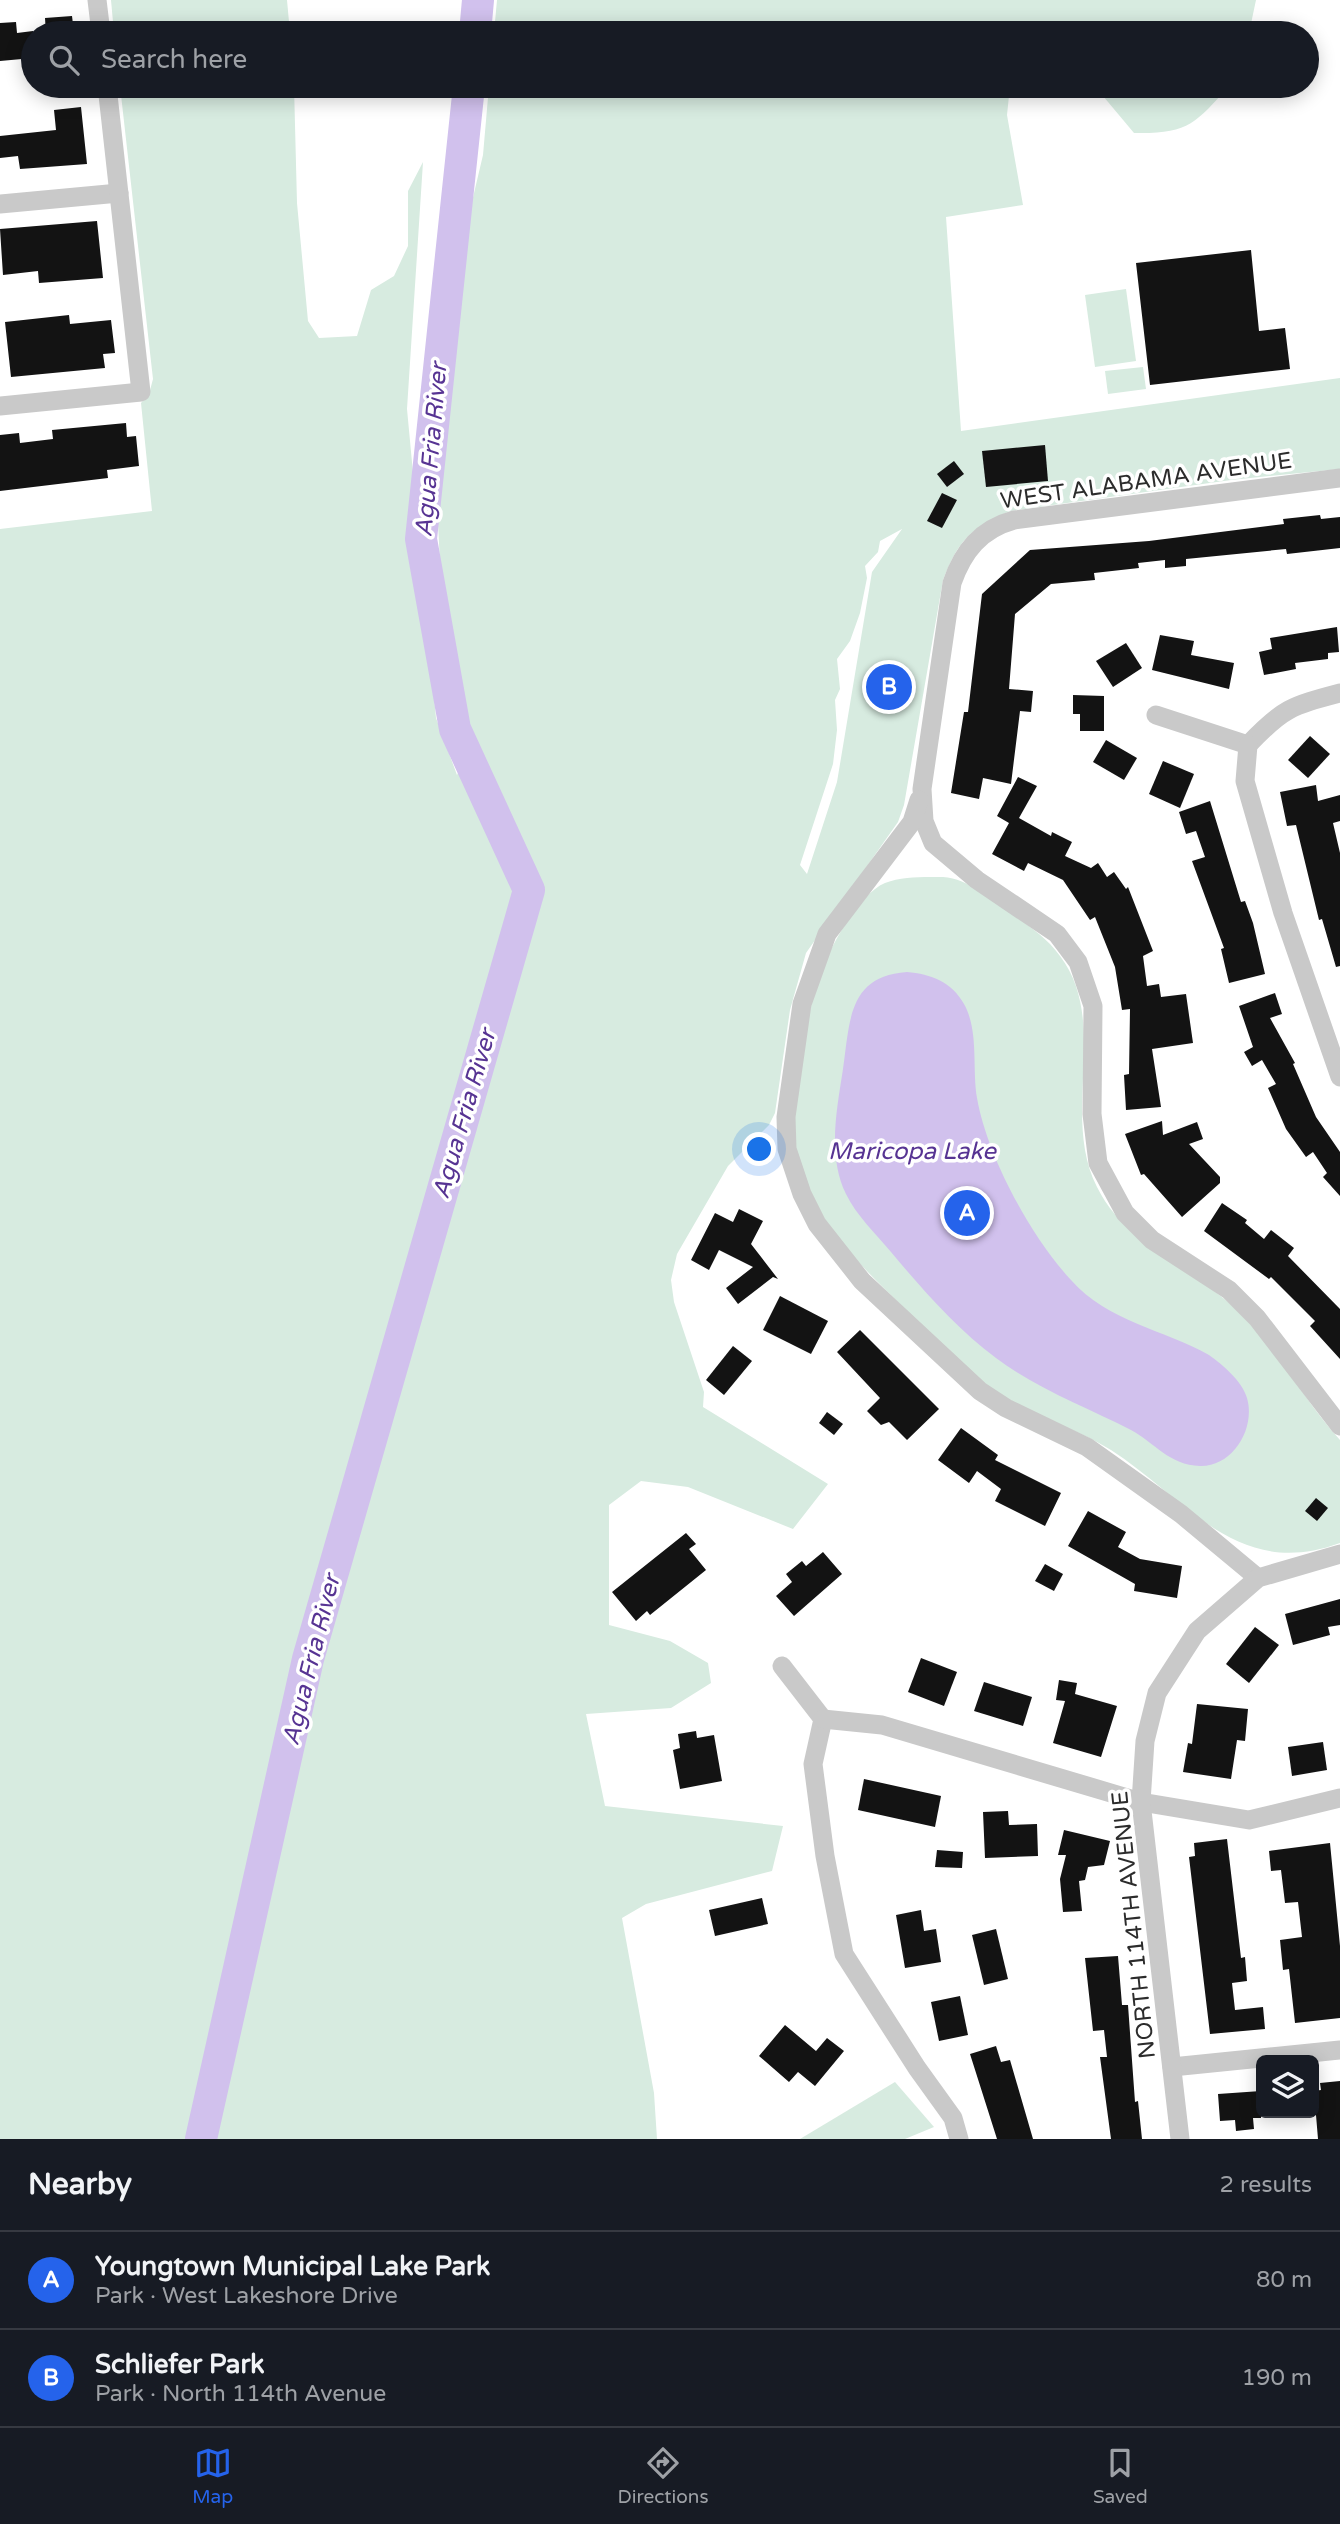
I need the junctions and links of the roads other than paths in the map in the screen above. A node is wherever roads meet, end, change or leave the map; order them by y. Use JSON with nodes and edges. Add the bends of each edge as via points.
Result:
{"nodes":[{"id":1,"x":97,"y":0,"type":"edge"},
{"id":2,"x":100,"y":21,"type":"edge"},
{"id":3,"x":108,"y":98,"type":"edge"},
{"id":4,"x":119,"y":193,"type":"junction"},
{"id":5,"x":0,"y":204,"type":"edge"},
{"id":6,"x":0,"y":406,"type":"edge"},
{"id":7,"x":1340,"y":478,"type":"edge"},
{"id":8,"x":1340,"y":693,"type":"edge"},
{"id":9,"x":1156,"y":715,"type":"dead end"},
{"id":10,"x":1248,"y":745,"type":"junction"},
{"id":11,"x":922,"y":789,"type":"junction"},
{"id":12,"x":1340,"y":1077,"type":"edge"},
{"id":13,"x":1340,"y":1426,"type":"edge"},
{"id":14,"x":1340,"y":1554,"type":"edge"},
{"id":15,"x":1258,"y":1578,"type":"junction"},
{"id":16,"x":782,"y":1666,"type":"dead end"},
{"id":17,"x":823,"y":1719,"type":"junction"},
{"id":18,"x":1340,"y":1797,"type":"edge"},
{"id":19,"x":1141,"y":1802,"type":"junction"},
{"id":20,"x":1340,"y":2050,"type":"edge"},
{"id":21,"x":1172,"y":2067,"type":"junction"},
{"id":22,"x":959,"y":2139,"type":"edge"},
{"id":23,"x":1180,"y":2139,"type":"edge"}],
"edges":[{"from":1,"to":2,"type":"street"},
{"from":3,"to":4,"type":"street"},
{"from":4,"to":5,"type":"street"},
{"from":4,"to":6,"type":"street","via":[[141,392]]},
{"from":7,"to":11,"type":"street","name":"WEST ALABAMA AVENUE","via":[[1014,520],[994,527],[968,549],[956,570]]},
{"from":8,"to":10,"type":"street","via":[[1300,703],[1277,715]]},
{"from":9,"to":10,"type":"street"},
{"from":10,"to":12,"type":"street","via":[[1245,781],[1283,913]]},
{"from":11,"to":13,"type":"street","via":[[924,821],[933,844],[1057,934],[1078,962],[1093,1006],[1092,1114],[1098,1163],[1125,1213],[1152,1240],[1229,1290],[1257,1318]]},
{"from":11,"to":15,"type":"street","via":[[912,822],[827,934],[802,1004],[786,1117],[788,1149],[802,1194],[817,1224],[862,1281],[980,1391],[1087,1447],[1181,1514]]},
{"from":14,"to":15,"type":"street"},
{"from":15,"to":19,"type":"street","name":"NORTH 114TH AVENUE","via":[[1197,1631],[1157,1693],[1145,1741]]},
{"from":16,"to":17,"type":"street"},
{"from":17,"to":19,"type":"street","via":[[882,1725]]},
{"from":17,"to":22,"type":"street","via":[[813,1764],[844,1954],[953,2118]]},
{"from":18,"to":19,"type":"street","via":[[1250,1820]]},
{"from":19,"to":21,"type":"street","name":"NORTH 114TH AVENUE"},
{"from":20,"to":21,"type":"street"},
{"from":21,"to":23,"type":"street","name":"NORTH 114TH AVENUE"}]}
